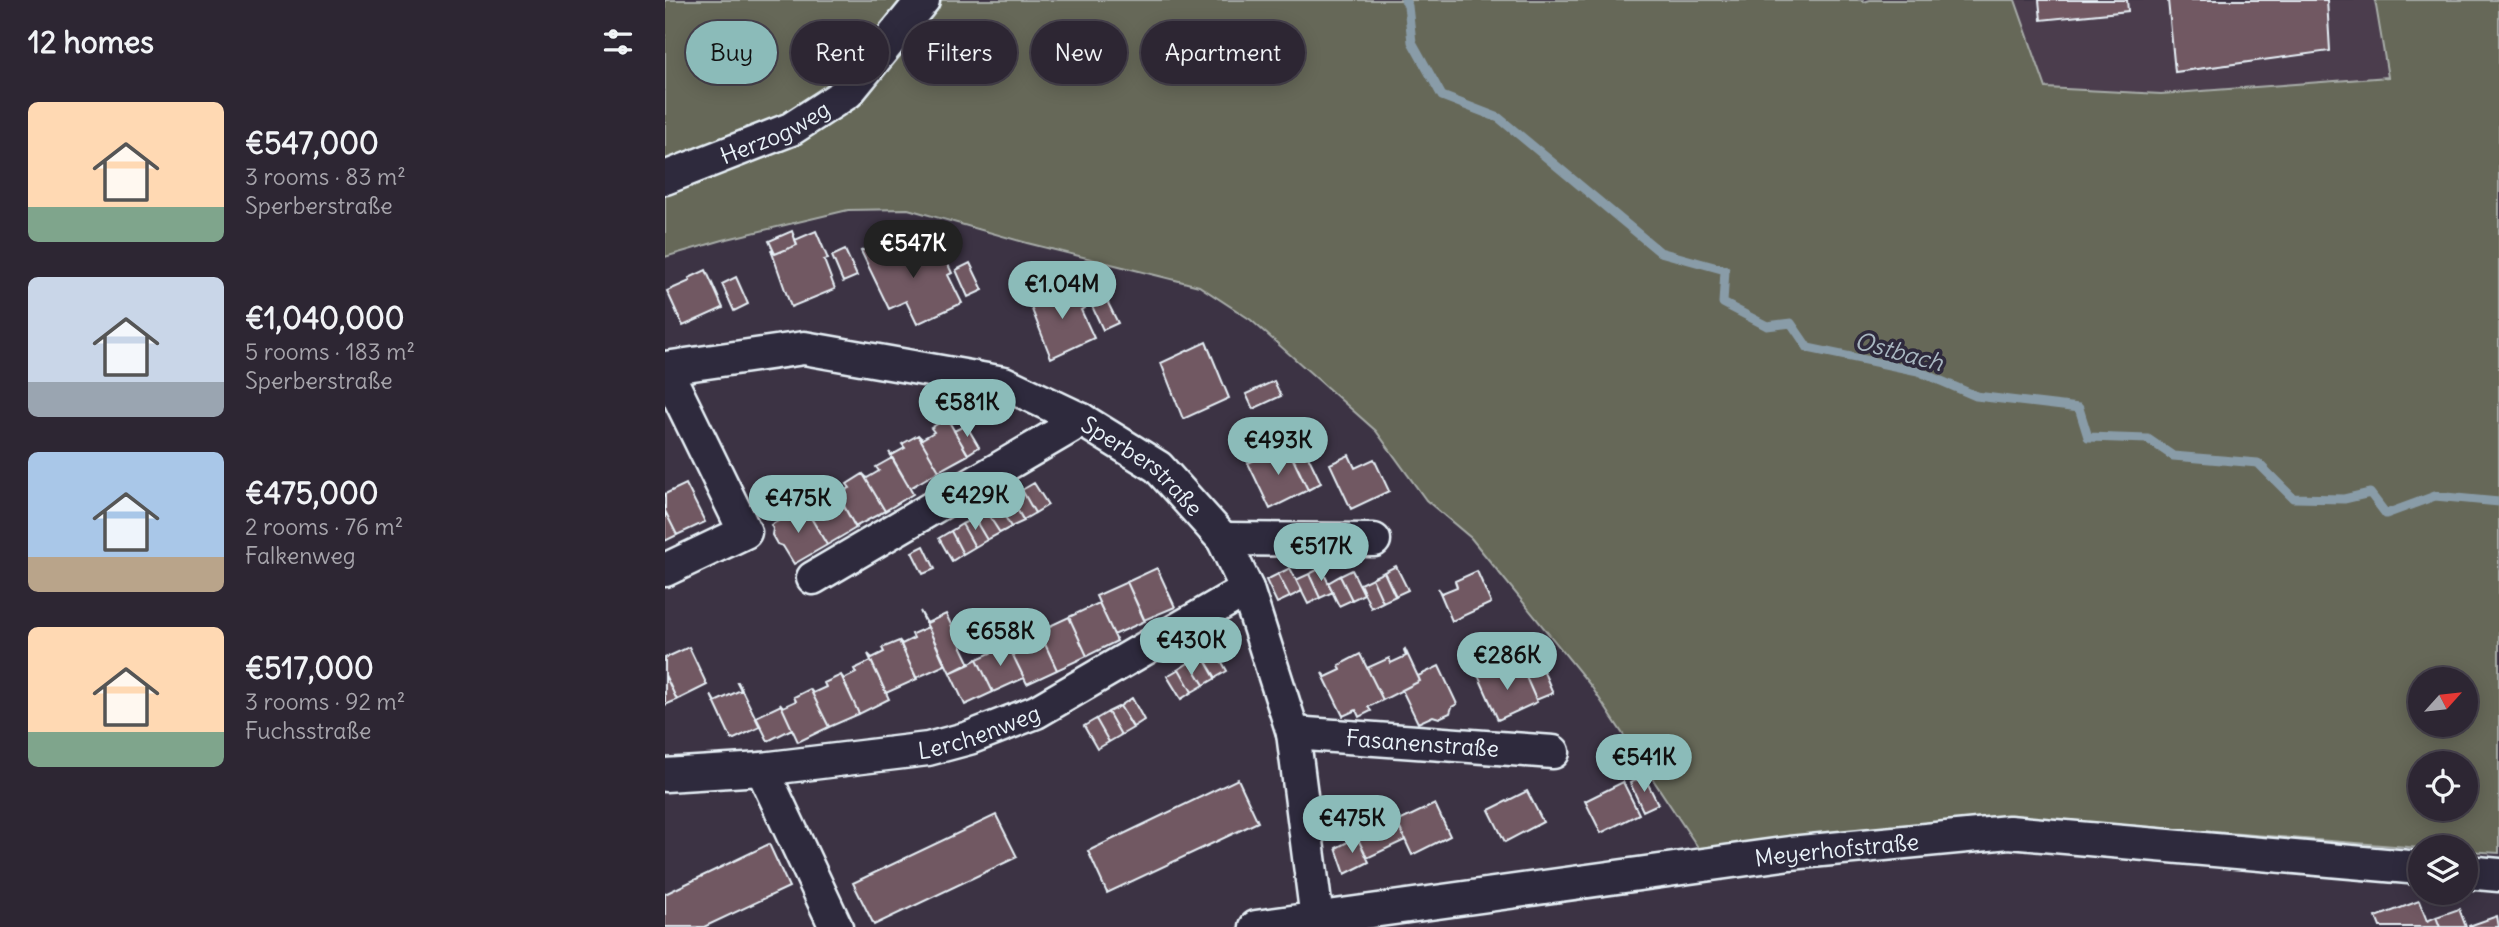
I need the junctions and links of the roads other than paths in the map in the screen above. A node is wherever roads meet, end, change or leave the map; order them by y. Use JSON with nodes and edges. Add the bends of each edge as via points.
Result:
{"nodes":[{"id":1,"x":923,"y":0,"type":"edge"},
{"id":2,"x":665,"y":178,"type":"edge"},
{"id":3,"x":665,"y":368,"type":"edge"},
{"id":4,"x":1082,"y":420,"type":"junction"},
{"id":5,"x":1223,"y":539,"type":"junction"},
{"id":6,"x":1374,"y":540,"type":"dead end"},
{"id":7,"x":665,"y":570,"type":"edge"},
{"id":8,"x":813,"y":578,"type":"dead end"},
{"id":9,"x":1247,"y":589,"type":"junction"},
{"id":10,"x":1293,"y":733,"type":"junction"},
{"id":11,"x":1553,"y":752,"type":"dead end"},
{"id":12,"x":762,"y":769,"type":"junction"},
{"id":13,"x":665,"y":775,"type":"edge"},
{"id":14,"x":2408,"y":867,"type":"edge"},
{"id":15,"x":2478,"y":873,"type":"edge"},
{"id":16,"x":2499,"y":875,"type":"edge"},
{"id":17,"x":1317,"y":919,"type":"junction"},
{"id":18,"x":836,"y":927,"type":"edge"},
{"id":19,"x":1257,"y":927,"type":"edge"}],
"edges":[{"from":1,"to":2,"type":"street","name":"Herzogweg","via":[[848,92],[791,129]]},
{"from":3,"to":4,"type":"street","name":"Sperberstraße","via":[[804,348],[1004,383]]},
{"from":3,"to":7,"type":"street","via":[[745,531]]},
{"from":4,"to":5,"type":"street","name":"Sperberstraße","via":[[1158,467]]},
{"from":4,"to":8,"type":"street"},
{"from":5,"to":6,"type":"street"},
{"from":5,"to":9,"type":"street","name":"Sperberstraße"},
{"from":9,"to":10,"type":"street","name":"Sperberstraße"},
{"from":9,"to":12,"type":"street","name":"Lerchenweg","via":[[1036,712],[969,738],[927,749]]},
{"from":10,"to":11,"type":"street","name":"Fasanenstraße"},
{"from":10,"to":17,"type":"street","name":"Sperberstraße"},
{"from":12,"to":13,"type":"street","name":"Lerchenweg"},
{"from":12,"to":18,"type":"street"},
{"from":14,"to":17,"type":"street","name":"Meyerhofstraße","via":[[2009,832],[1790,853]]},
{"from":15,"to":16,"type":"street"},
{"from":17,"to":19,"type":"street","name":"Meyerhofstraße"}]}
